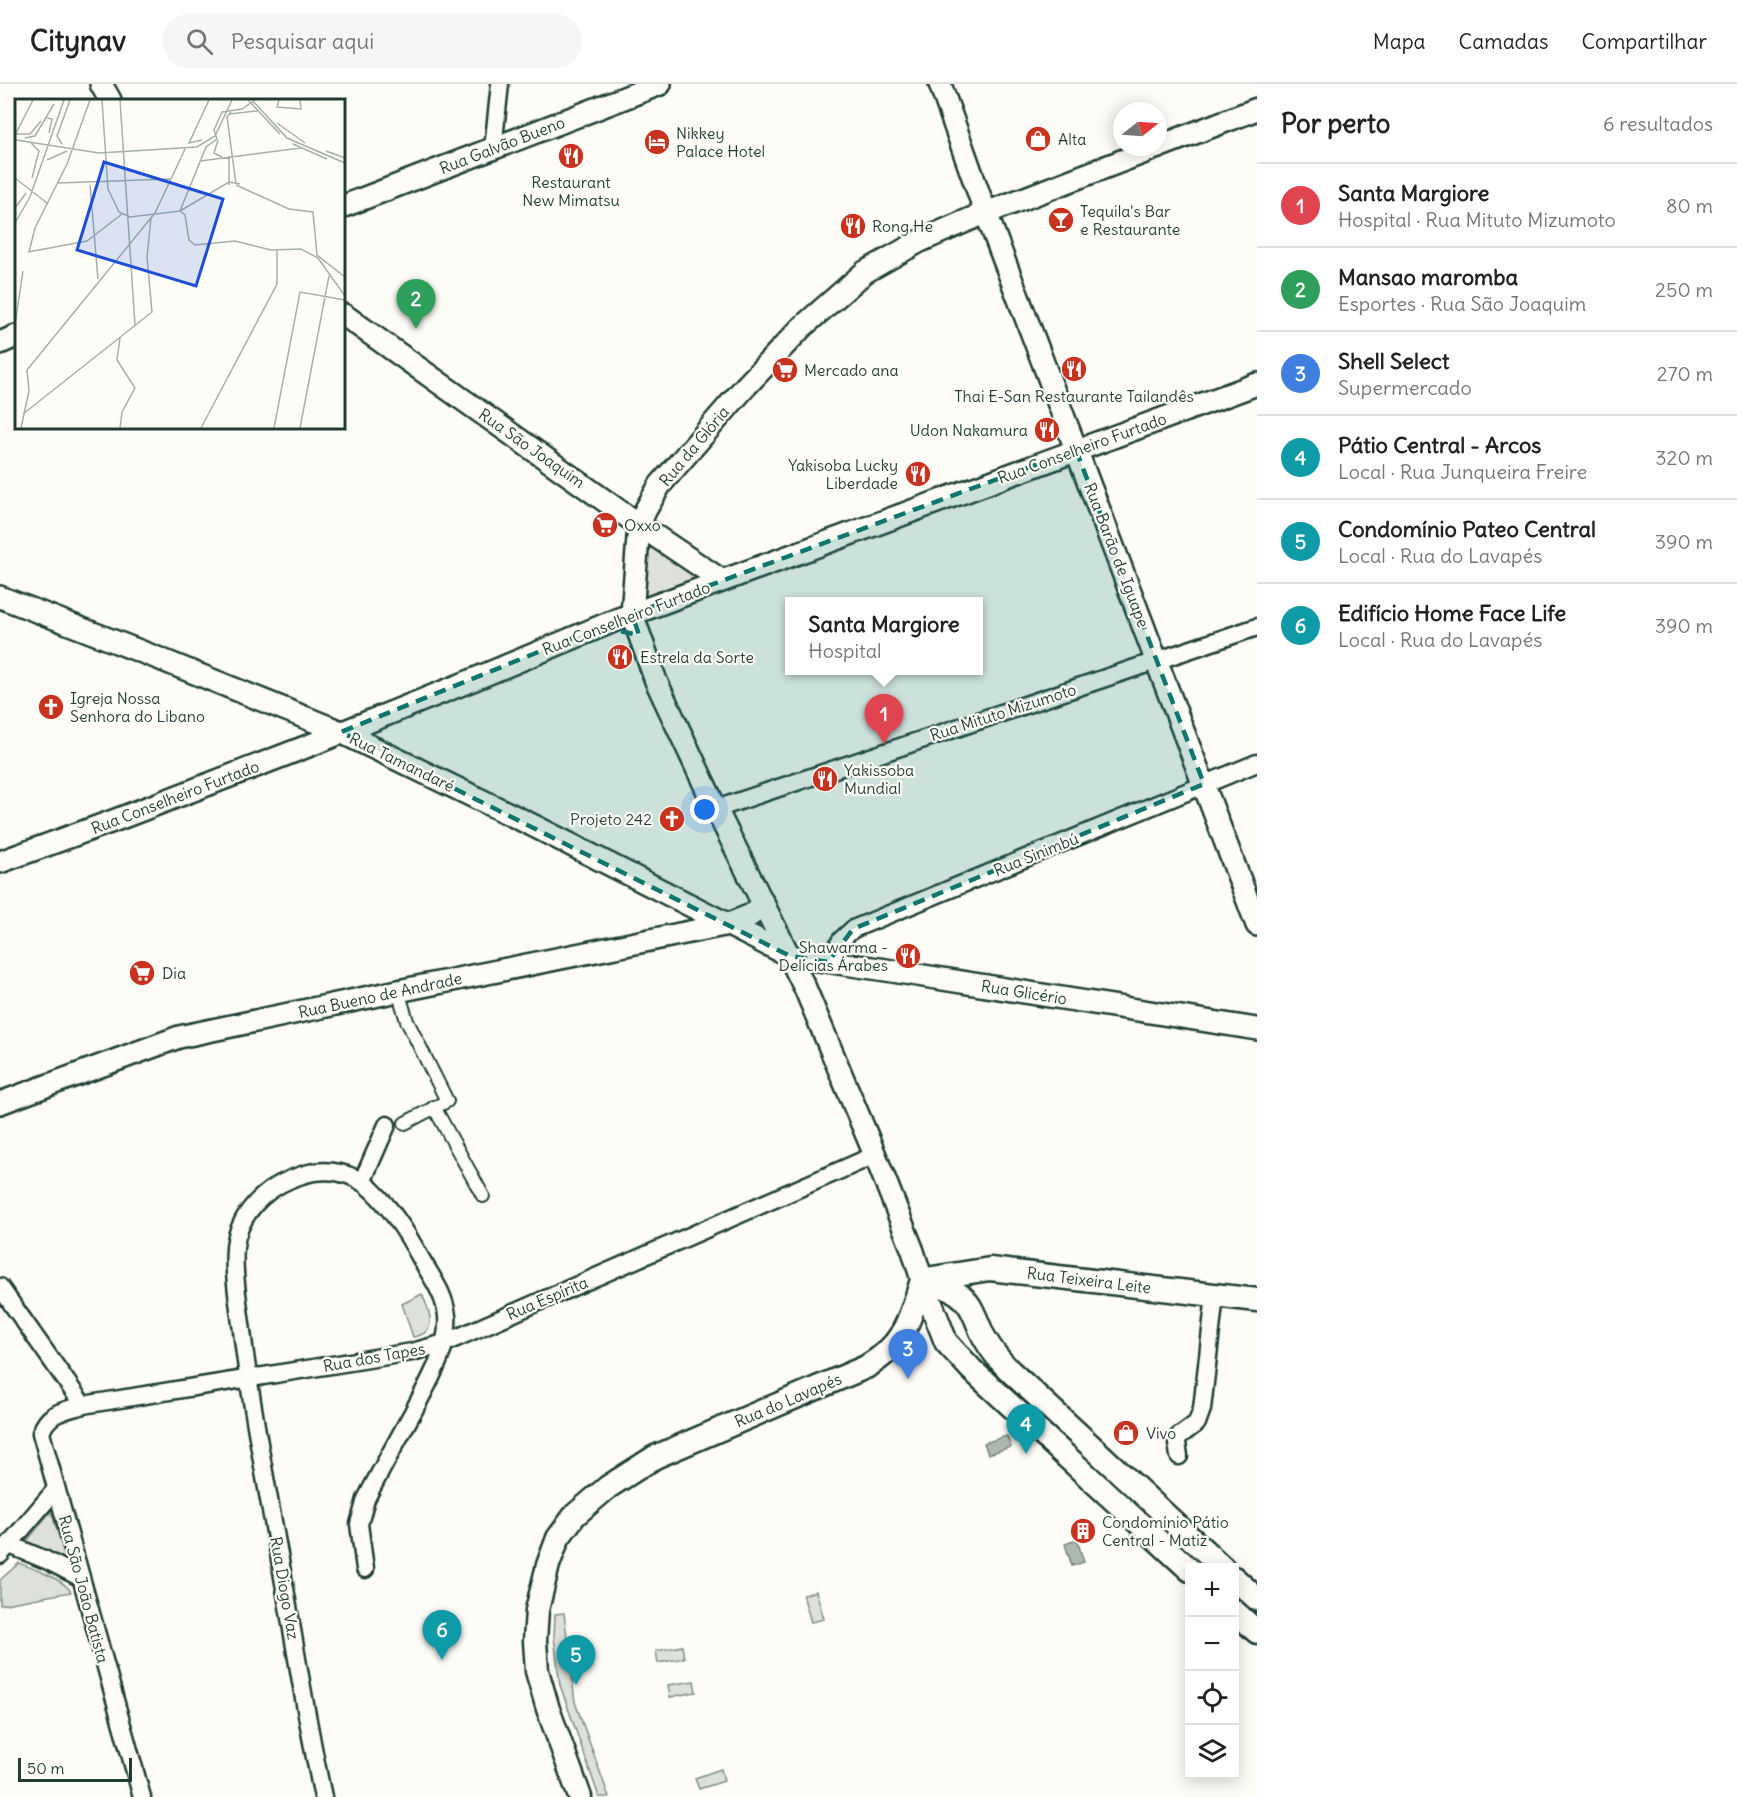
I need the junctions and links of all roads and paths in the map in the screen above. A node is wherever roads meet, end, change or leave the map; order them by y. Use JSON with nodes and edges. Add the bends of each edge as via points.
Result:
{"nodes":[{"id":1,"x":101,"y":84,"type":"edge"},
{"id":2,"x":500,"y":84,"type":"edge"},
{"id":3,"x":660,"y":84,"type":"edge"},
{"id":4,"x":940,"y":84,"type":"edge"},
{"id":5,"x":109,"y":99,"type":"edge"},
{"id":6,"x":1257,"y":109,"type":"edge"},
{"id":7,"x":1167,"y":144,"type":"edge"},
{"id":8,"x":493,"y":149,"type":"junction"},
{"id":9,"x":1135,"y":156,"type":"edge"},
{"id":10,"x":345,"y":206,"type":"edge"},
{"id":11,"x":987,"y":213,"type":"junction"},
{"id":12,"x":345,"y":316,"type":"edge"},
{"id":13,"x":15,"y":336,"type":"edge"},
{"id":14,"x":0,"y":343,"type":"edge"},
{"id":15,"x":1257,"y":384,"type":"edge"},
{"id":16,"x":1076,"y":450,"type":"junction"},
{"id":17,"x":639,"y":525,"type":"junction"},
{"id":18,"x":721,"y":580,"type":"junction"},
{"id":19,"x":0,"y":597,"type":"edge"},
{"id":20,"x":632,"y":614,"type":"junction"},
{"id":21,"x":600,"y":627,"type":"junction"},
{"id":22,"x":1257,"y":627,"type":"edge"},
{"id":23,"x":646,"y":654,"type":"junction"},
{"id":24,"x":1157,"y":661,"type":"junction"},
{"id":25,"x":341,"y":732,"type":"junction"},
{"id":26,"x":1257,"y":763,"type":"edge"},
{"id":27,"x":1204,"y":784,"type":"junction"},
{"id":28,"x":716,"y":809,"type":"junction"},
{"id":29,"x":0,"y":862,"type":"edge"},
{"id":30,"x":764,"y":904,"type":"junction"},
{"id":31,"x":729,"y":924,"type":"junction"},
{"id":32,"x":1257,"y":925,"type":"edge"},
{"id":33,"x":790,"y":956,"type":"junction"},
{"id":34,"x":824,"y":961,"type":"junction"},
{"id":35,"x":805,"y":988,"type":"junction"},
{"id":36,"x":398,"y":991,"type":"junction"},
{"id":37,"x":1257,"y":1029,"type":"edge"},
{"id":38,"x":0,"y":1103,"type":"edge"},
{"id":39,"x":434,"y":1107,"type":"junction"},
{"id":40,"x":405,"y":1123,"type":"dead end"},
{"id":41,"x":387,"y":1125,"type":"dead end"},
{"id":42,"x":875,"y":1155,"type":"junction"},
{"id":43,"x":362,"y":1182,"type":"junction"},
{"id":44,"x":483,"y":1196,"type":"dead end"},
{"id":45,"x":922,"y":1280,"type":"junction"},
{"id":46,"x":0,"y":1287,"type":"edge"},
{"id":47,"x":1215,"y":1295,"type":"junction"},
{"id":48,"x":1257,"y":1300,"type":"edge"},
{"id":49,"x":445,"y":1342,"type":"junction"},
{"id":50,"x":248,"y":1378,"type":"junction"},
{"id":51,"x":84,"y":1406,"type":"junction"},
{"id":52,"x":1179,"y":1456,"type":"dead end"},
{"id":53,"x":1137,"y":1488,"type":"junction"},
{"id":54,"x":56,"y":1489,"type":"junction"},
{"id":55,"x":1120,"y":1507,"type":"junction"},
{"id":56,"x":5,"y":1550,"type":"edge"},
{"id":57,"x":1218,"y":1563,"type":"edge"},
{"id":58,"x":1185,"y":1566,"type":"edge"},
{"id":59,"x":365,"y":1569,"type":"dead end"},
{"id":60,"x":81,"y":1578,"type":"junction"},
{"id":61,"x":1239,"y":1583,"type":"edge"},
{"id":62,"x":1257,"y":1599,"type":"edge"},
{"id":63,"x":1239,"y":1616,"type":"edge"},
{"id":64,"x":1257,"y":1632,"type":"edge"},
{"id":65,"x":142,"y":1797,"type":"edge"},
{"id":66,"x":322,"y":1797,"type":"edge"},
{"id":67,"x":580,"y":1797,"type":"edge"}],
"edges":[{"from":1,"to":5,"type":"street"},
{"from":2,"to":8,"type":"street"},
{"from":3,"to":8,"type":"street","name":"Rua Galvão Bueno"},
{"from":4,"to":11,"type":"street","name":"Rua Barão de Iguape"},
{"from":6,"to":7,"type":"street","name":"Rua da Glória"},
{"from":8,"to":10,"type":"street","name":"Rua Galvão Bueno"},
{"from":9,"to":11,"type":"street","name":"Rua da Glória"},
{"from":11,"to":16,"type":"street","name":"Rua Barão de Iguape"},
{"from":11,"to":17,"type":"street","name":"Rua da Glória","via":[[920,241],[865,272],[801,328],[660,485]]},
{"from":12,"to":17,"type":"street","name":"Rua São Joaquim"},
{"from":13,"to":14,"type":"street"},
{"from":15,"to":16,"type":"street","name":"Rua Conselheiro Furtado"},
{"from":16,"to":18,"type":"street","name":"Rua Conselheiro Furtado"},
{"from":16,"to":24,"type":"street","name":"Rua Barão de Iguape"},
{"from":17,"to":18,"type":"street","name":"Rua São Joaquim"},
{"from":17,"to":20,"type":"street","name":"Rua da Glória"},
{"from":18,"to":20,"type":"street","name":"Rua Conselheiro Furtado"},
{"from":19,"to":25,"type":"street","name":"Rua Tamandaré"},
{"from":20,"to":21,"type":"street","name":"Rua Conselheiro Furtado"},
{"from":20,"to":23,"type":"street","name":"Rua da Glória"},
{"from":21,"to":23,"type":"street","via":[[619,631]]},
{"from":21,"to":25,"type":"street","name":"Rua Conselheiro Furtado"},
{"from":22,"to":24,"type":"street","name":"Rua Mituto Mizumoto"},
{"from":23,"to":28,"type":"street","name":"Rua da Glória"},
{"from":24,"to":27,"type":"street","name":"Rua Barão de Iguape"},
{"from":24,"to":28,"type":"street","name":"Rua Mituto Mizumoto"},
{"from":25,"to":29,"type":"street","name":"Rua Conselheiro Furtado"},
{"from":25,"to":31,"type":"street","name":"Rua Tamandaré"},
{"from":26,"to":27,"type":"street","name":"Rua Sinimbú"},
{"from":27,"to":32,"type":"street","name":"Rua Barão de Iguape"},
{"from":27,"to":34,"type":"street","name":"Rua Sinimbú","via":[[853,929]]},
{"from":28,"to":30,"type":"street","name":"Rua da Glória"},
{"from":30,"to":31,"type":"street","name":"Rua Bueno de Andrade","via":[[751,915]]},
{"from":30,"to":33,"type":"street","name":"Rua da Glória"},
{"from":31,"to":33,"type":"street","name":"Rua Tamandaré"},
{"from":31,"to":36,"type":"street","name":"Rua Bueno de Andrade"},
{"from":33,"to":34,"type":"street","name":"Rua Glicério"},
{"from":33,"to":35,"type":"street"},
{"from":34,"to":35,"type":"street","via":[[811,971]]},
{"from":34,"to":37,"type":"street","name":"Rua Glicério"},
{"from":35,"to":42,"type":"street"},
{"from":36,"to":38,"type":"street","name":"Rua Bueno de Andrade","via":[[179,1037]]},
{"from":36,"to":39,"type":"street","via":[[407,1021],[447,1101]]},
{"from":39,"to":40,"type":"street"},
{"from":39,"to":44,"type":"street"},
{"from":41,"to":43,"type":"street"},
{"from":42,"to":45,"type":"street"},
{"from":42,"to":49,"type":"street","name":"Rua Espírita"},
{"from":43,"to":49,"type":"street","name":"Rua dos Tapes","via":[[404,1230],[441,1294],[447,1312]]},
{"from":43,"to":50,"type":"street","name":"Rua dos Tapes","via":[[335,1172],[314,1171],[292,1178],[271,1188],[253,1205],[243,1222],[236,1238],[235,1270]]},
{"from":45,"to":47,"type":"main road","name":"Rua Teixeira Leite","via":[[990,1269]]},
{"from":45,"to":53,"type":"main road","via":[[963,1297],[994,1355]]},
{"from":45,"to":55,"type":"main road","via":[[946,1341],[1002,1399]]},
{"from":45,"to":67,"type":"main road","name":"Rua do Lavapés","via":[[906,1326],[882,1357],[655,1457],[608,1487],[575,1515],[558,1538],[537,1610],[537,1671]]},
{"from":46,"to":51,"type":"street"},
{"from":47,"to":48,"type":"main road","name":"Rua Teixeira Leite"},
{"from":47,"to":52,"type":"street","via":[[1202,1409],[1197,1423],[1178,1437]]},
{"from":49,"to":50,"type":"street","name":"Rua dos Tapes","via":[[412,1352]]},
{"from":49,"to":59,"type":"street","via":[[433,1374],[362,1509],[359,1524]]},
{"from":50,"to":51,"type":"street","name":"Rua São João Batista"},
{"from":50,"to":66,"type":"street","name":"Rua Diogo Vaz"},
{"from":51,"to":54,"type":"street","name":"Rua São João Batista","via":[[48,1418],[41,1433]]},
{"from":53,"to":55,"type":"main road"},
{"from":53,"to":57,"type":"main road"},
{"from":54,"to":56,"type":"street"},
{"from":54,"to":60,"type":"street","name":"Rua São João Batista"},
{"from":55,"to":58,"type":"main road"},
{"from":56,"to":60,"type":"street","via":[[46,1560]]},
{"from":60,"to":65,"type":"street","name":"Rua São João Batista"},
{"from":61,"to":62,"type":"main road"},
{"from":63,"to":64,"type":"main road"}]}
